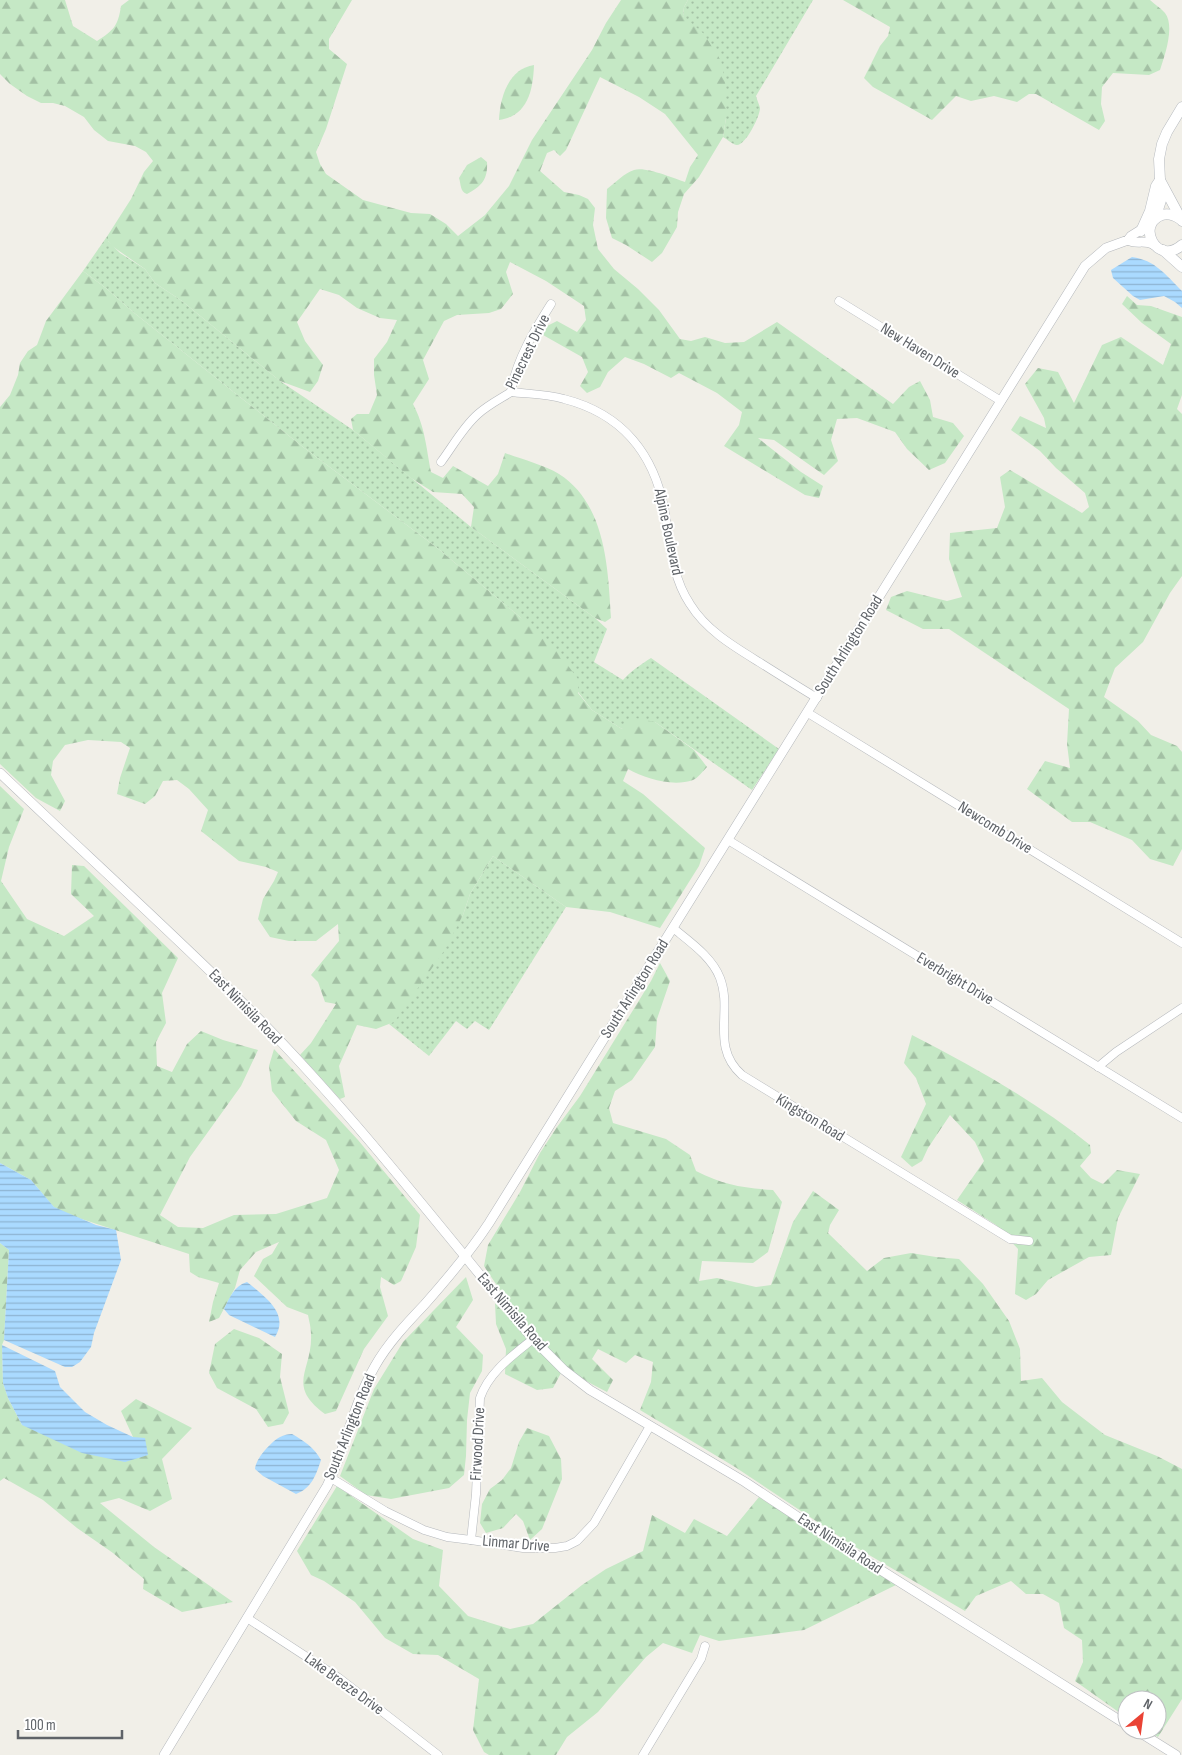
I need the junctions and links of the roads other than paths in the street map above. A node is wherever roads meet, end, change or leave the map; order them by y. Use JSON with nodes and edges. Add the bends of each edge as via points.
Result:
{"nodes":[{"id":1,"x":1182,"y":107,"type":"edge"},
{"id":2,"x":1160,"y":180,"type":"junction"},
{"id":3,"x":1164,"y":190,"type":"junction"},
{"id":4,"x":1154,"y":220,"type":"junction"},
{"id":5,"x":1181,"y":220,"type":"edge"},
{"id":6,"x":1141,"y":230,"type":"junction"},
{"id":7,"x":1128,"y":240,"type":"junction"},
{"id":8,"x":1182,"y":244,"type":"edge"},
{"id":9,"x":1158,"y":247,"type":"junction"},
{"id":10,"x":1182,"y":267,"type":"edge"},
{"id":11,"x":839,"y":301,"type":"dead end"},
{"id":12,"x":551,"y":304,"type":"dead end"},
{"id":13,"x":511,"y":392,"type":"junction"},
{"id":14,"x":1001,"y":401,"type":"junction"},
{"id":15,"x":441,"y":462,"type":"dead end"},
{"id":16,"x":817,"y":698,"type":"junction"},
{"id":17,"x":808,"y":713,"type":"junction"},
{"id":18,"x":0,"y":774,"type":"edge"},
{"id":19,"x":728,"y":840,"type":"junction"},
{"id":20,"x":673,"y":928,"type":"junction"},
{"id":21,"x":1182,"y":943,"type":"edge"},
{"id":22,"x":1182,"y":1008,"type":"edge"},
{"id":23,"x":1098,"y":1067,"type":"junction"},
{"id":24,"x":1182,"y":1118,"type":"edge"},
{"id":25,"x":1029,"y":1242,"type":"dead end"},
{"id":26,"x":465,"y":1256,"type":"junction"},
{"id":27,"x":533,"y":1339,"type":"junction"},
{"id":28,"x":650,"y":1426,"type":"junction"},
{"id":29,"x":331,"y":1478,"type":"junction"},
{"id":30,"x":471,"y":1540,"type":"junction"},
{"id":31,"x":248,"y":1618,"type":"junction"},
{"id":32,"x":705,"y":1646,"type":"dead end"},
{"id":33,"x":1117,"y":1719,"type":"edge"},
{"id":34,"x":1152,"y":1740,"type":"edge"},
{"id":35,"x":164,"y":1755,"type":"edge"},
{"id":36,"x":438,"y":1755,"type":"edge"},
{"id":37,"x":643,"y":1755,"type":"edge"},
{"id":38,"x":1176,"y":1755,"type":"edge"}],
"edges":[{"from":1,"to":2,"type":"main road","via":[[1162,144]]},
{"from":2,"to":3,"type":"main road"},
{"from":2,"to":6,"type":"main road"},
{"from":3,"to":4,"type":"main road"},
{"from":3,"to":5,"type":"main road"},
{"from":4,"to":5,"type":"main road","via":[[1170,214]]},
{"from":4,"to":6,"type":"street","name":"South Arlington Road"},
{"from":4,"to":9,"type":"main road","via":[[1149,233]]},
{"from":6,"to":7,"type":"street","name":"South Arlington Road"},
{"from":7,"to":9,"type":"street","via":[[1145,241]]},
{"from":7,"to":14,"type":"street","name":"South Arlington Road","via":[[1106,248],[1085,266]]},
{"from":8,"to":9,"type":"main road","via":[[1171,251]]},
{"from":9,"to":10,"type":"main road"},
{"from":11,"to":14,"type":"street","name":"New Haven Drive"},
{"from":12,"to":13,"type":"street","name":"Pinecrest Drive","via":[[520,362]]},
{"from":13,"to":15,"type":"street","name":"Pinecrest Drive","via":[[478,414]]},
{"from":13,"to":16,"type":"street","name":"Alpine Boulevard","via":[[547,395],[584,405],[606,416],[628,433],[649,463],[658,484],[675,570],[694,610],[720,636]]},
{"from":14,"to":16,"type":"street","name":"South Arlington Road"},
{"from":16,"to":17,"type":"street","name":"South Arlington Road"},
{"from":17,"to":19,"type":"street","name":"South Arlington Road"},
{"from":17,"to":21,"type":"street","name":"Newcomb Drive"},
{"from":18,"to":26,"type":"street","name":"East Nimisila Road","via":[[250,1010],[338,1105]]},
{"from":19,"to":20,"type":"street","name":"South Arlington Road"},
{"from":19,"to":23,"type":"street","name":"Everbright Drive"},
{"from":20,"to":25,"type":"street","name":"Kingston Road","via":[[716,969],[724,996],[725,1048],[739,1072],[1010,1238]]},
{"from":20,"to":26,"type":"street","name":"South Arlington Road","via":[[489,1223]]},
{"from":22,"to":23,"type":"street"},
{"from":23,"to":24,"type":"street","name":"Everbright Drive"},
{"from":26,"to":27,"type":"street","name":"East Nimisila Road"},
{"from":26,"to":29,"type":"street","name":"South Arlington Road","via":[[397,1335],[375,1366]]},
{"from":27,"to":28,"type":"street","name":"East Nimisila Road","via":[[578,1382]]},
{"from":27,"to":30,"type":"street","name":"Firwood Drive","via":[[494,1373],[480,1398]]},
{"from":28,"to":30,"type":"street","name":"Linmar Drive","via":[[594,1523],[577,1541],[560,1548],[543,1549]]},
{"from":28,"to":33,"type":"street","name":"East Nimisila Road","via":[[745,1482]]},
{"from":29,"to":30,"type":"street","name":"Linmar Drive","via":[[410,1524],[447,1537]]},
{"from":29,"to":31,"type":"street","name":"South Arlington Road"},
{"from":31,"to":35,"type":"street","name":"South Arlington Road"},
{"from":31,"to":36,"type":"street","name":"Lake Breeze Drive","via":[[339,1678]]},
{"from":32,"to":37,"type":"street","via":[[701,1659]]},
{"from":34,"to":38,"type":"street"}]}
